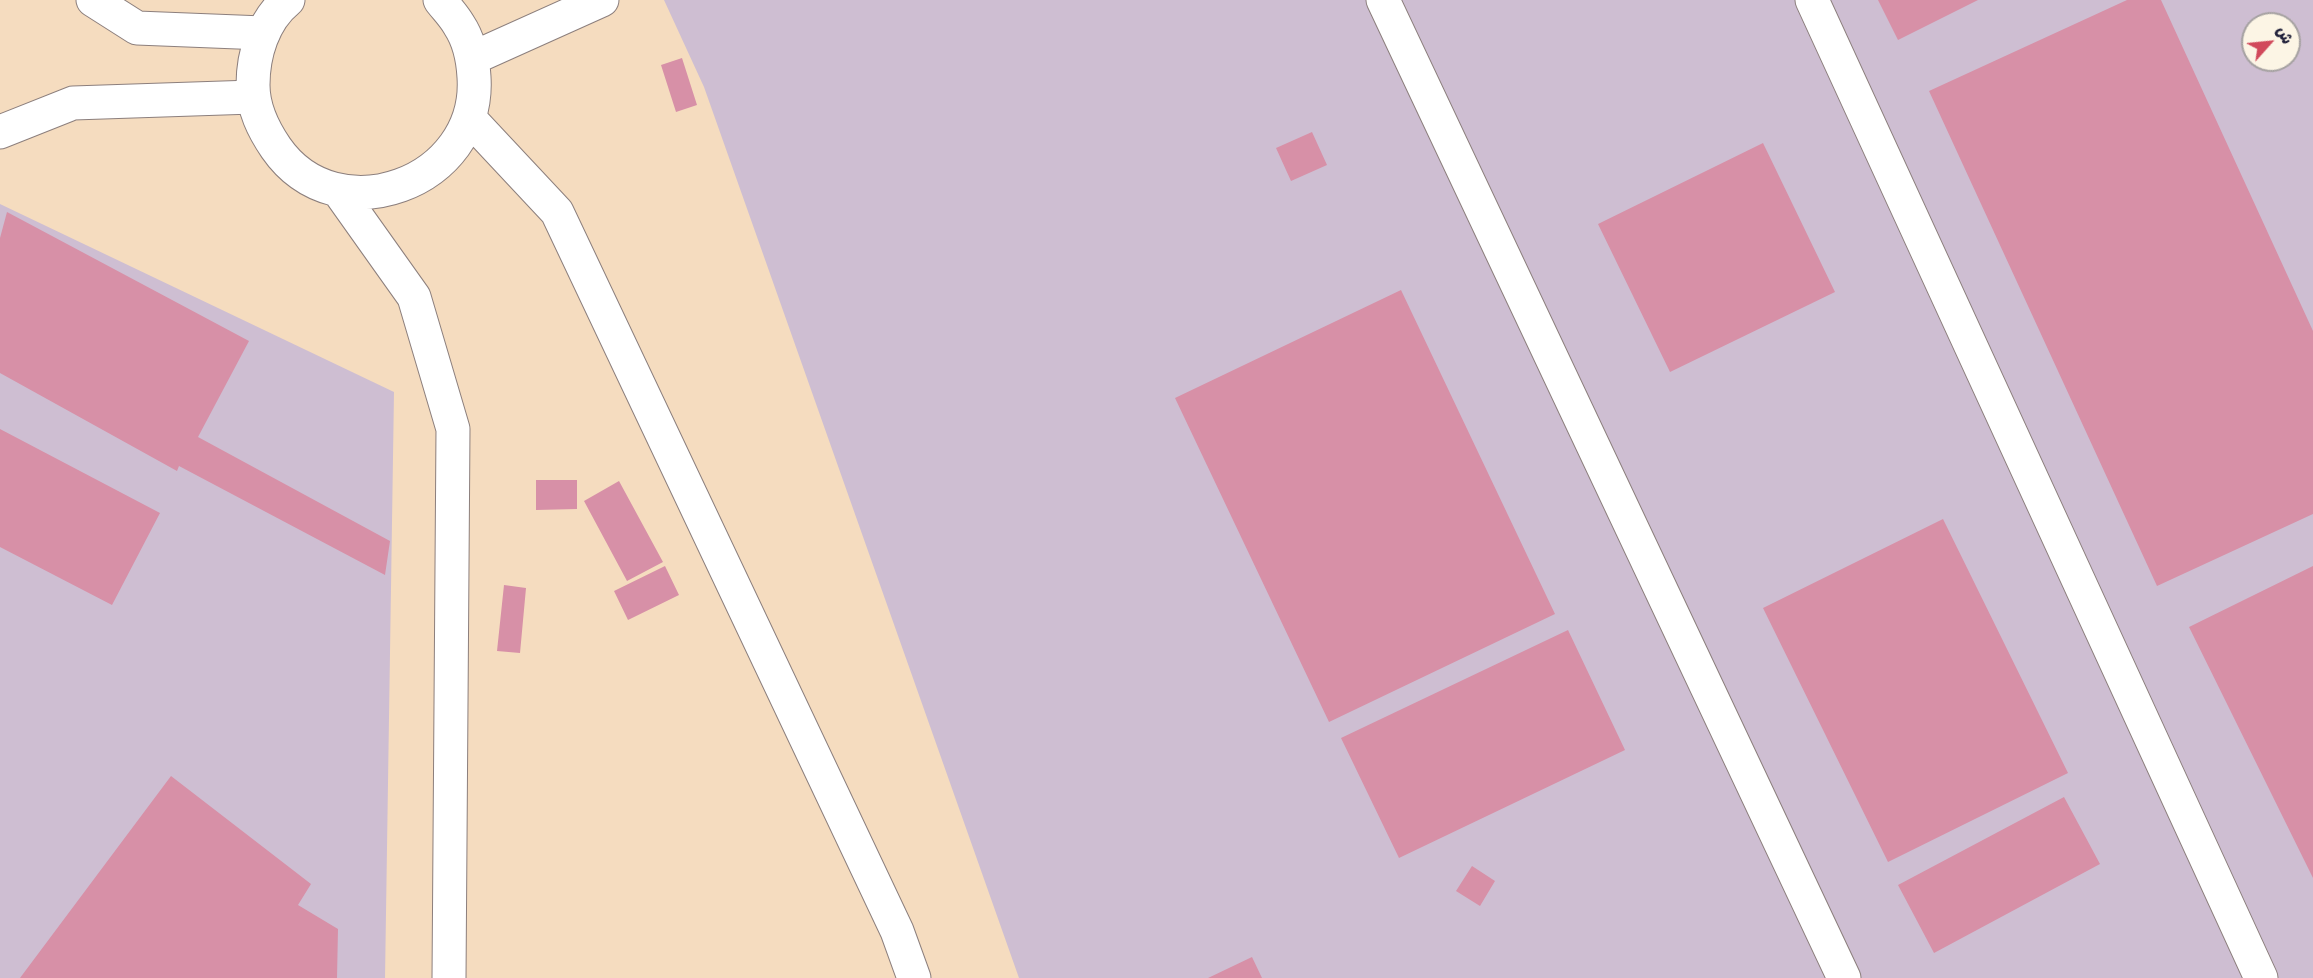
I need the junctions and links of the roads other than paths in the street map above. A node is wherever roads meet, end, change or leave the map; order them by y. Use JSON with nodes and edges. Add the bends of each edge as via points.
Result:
{"nodes":[{"id":1,"x":93,"y":0,"type":"edge"},
{"id":2,"x":288,"y":0,"type":"edge"},
{"id":3,"x":440,"y":0,"type":"edge"},
{"id":4,"x":602,"y":0,"type":"edge"},
{"id":5,"x":1383,"y":0,"type":"edge"},
{"id":6,"x":1812,"y":0,"type":"edge"},
{"id":7,"x":263,"y":33,"type":"junction"},
{"id":8,"x":473,"y":58,"type":"junction"},
{"id":9,"x":253,"y":97,"type":"junction"},
{"id":10,"x":469,"y":118,"type":"junction"},
{"id":11,"x":0,"y":132,"type":"edge"},
{"id":12,"x":338,"y":190,"type":"junction"},
{"id":13,"x":449,"y":978,"type":"edge"},
{"id":14,"x":914,"y":978,"type":"edge"},
{"id":15,"x":1844,"y":978,"type":"edge"},
{"id":16,"x":2261,"y":978,"type":"edge"}],
"edges":[{"from":1,"to":7,"type":"main road","via":[[137,28]]},
{"from":2,"to":7,"type":"main road"},
{"from":3,"to":8,"type":"main road","via":[[460,26]]},
{"from":4,"to":8,"type":"main road"},
{"from":5,"to":15,"type":"main road"},
{"from":6,"to":16,"type":"main road"},
{"from":7,"to":9,"type":"main road","via":[[253,64]]},
{"from":8,"to":10,"type":"main road","via":[[475,88]]},
{"from":9,"to":11,"type":"main road","via":[[73,103]]},
{"from":9,"to":12,"type":"main road","via":[[263,129],[282,156],[307,177]]},
{"from":10,"to":12,"type":"main road","via":[[454,147],[431,170],[403,186],[371,193]]},
{"from":10,"to":14,"type":"main road","via":[[557,212],[897,931]]},
{"from":12,"to":13,"type":"main road","via":[[414,297],[453,429]]}]}
